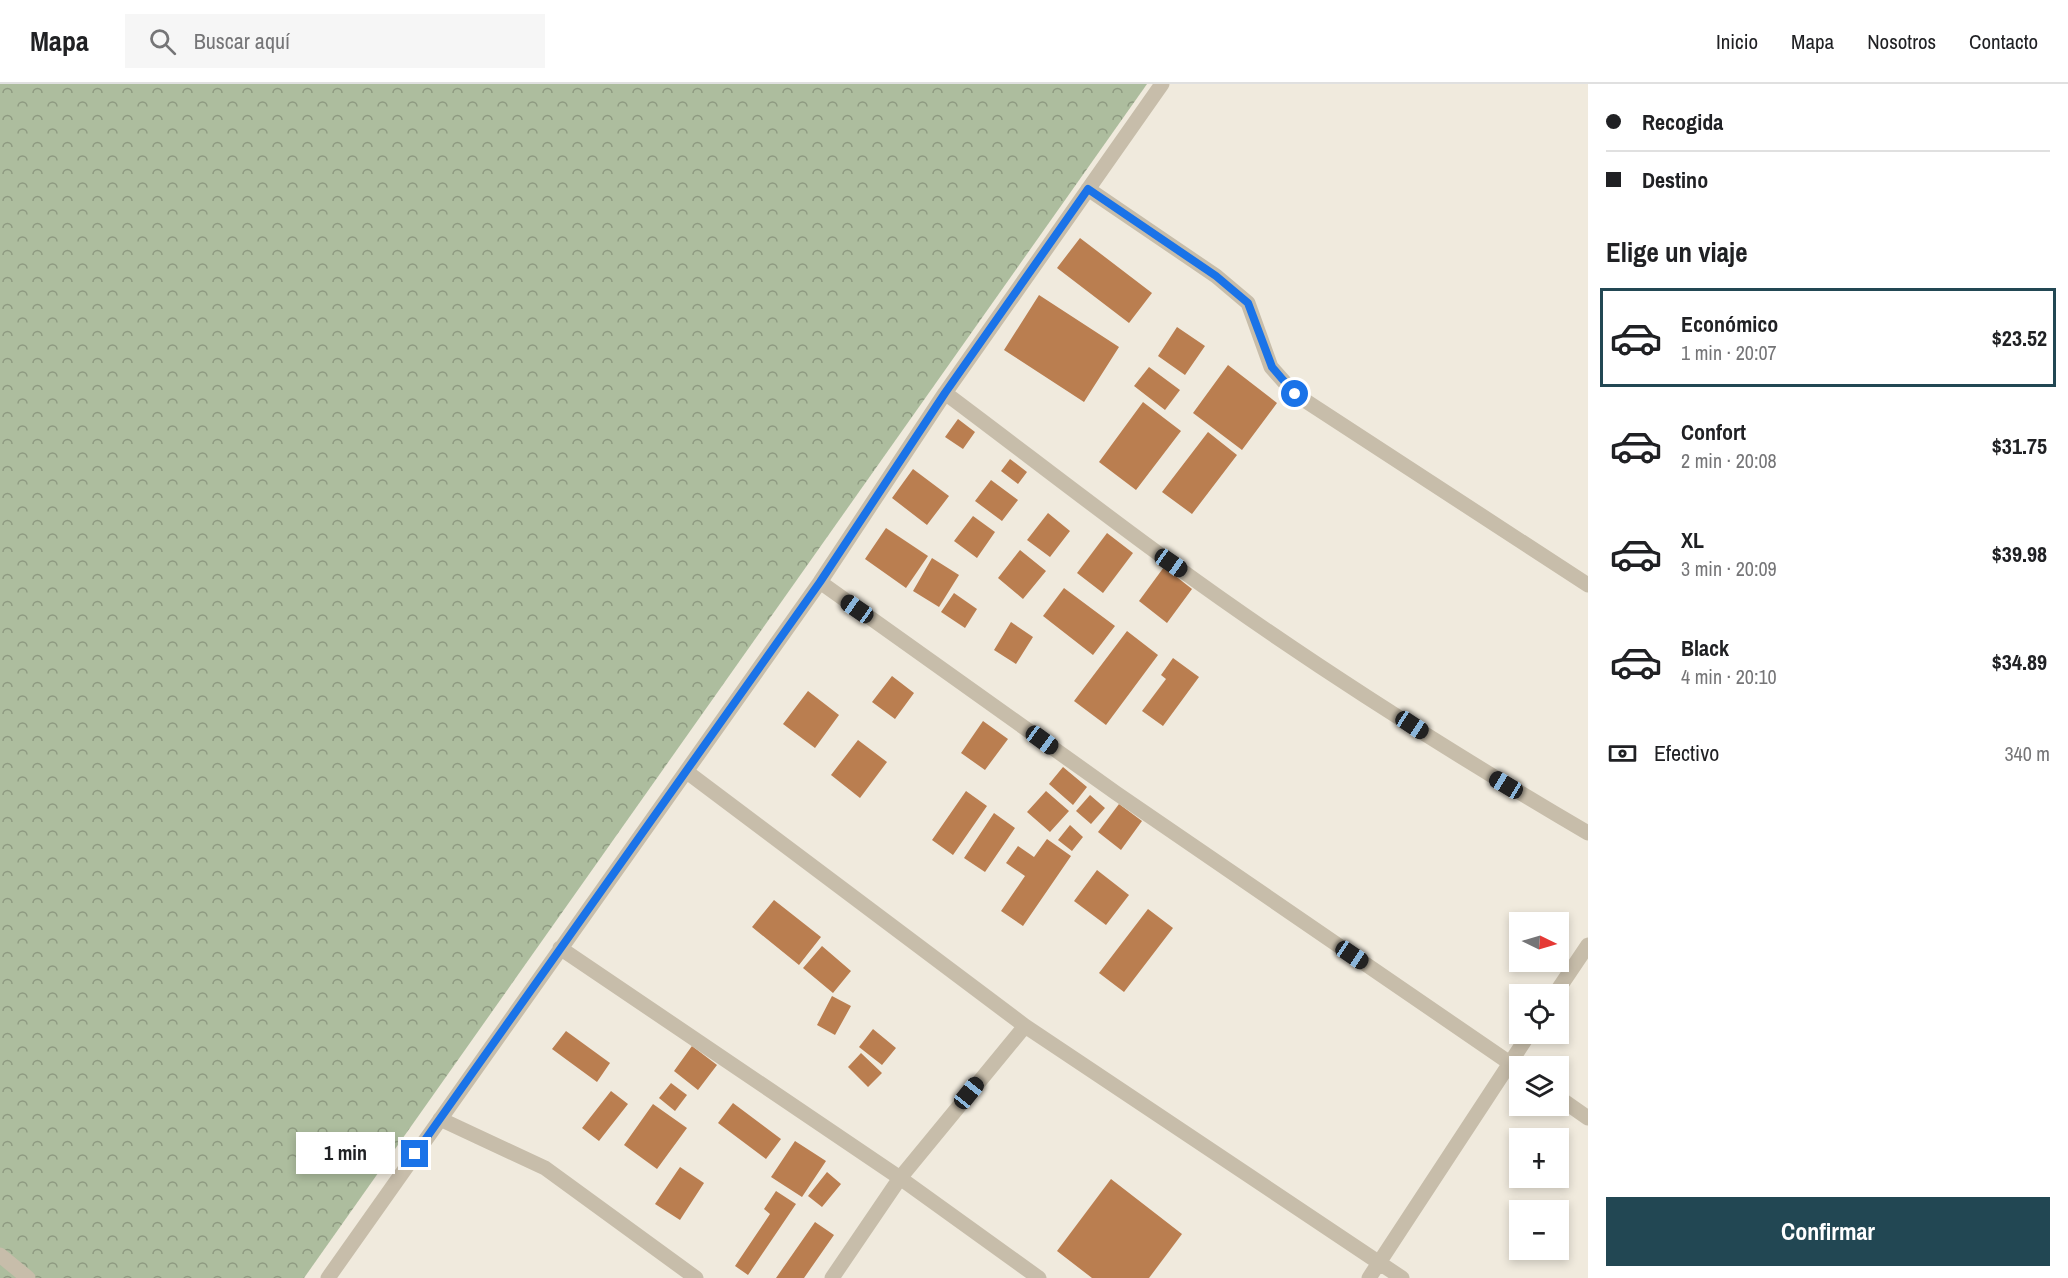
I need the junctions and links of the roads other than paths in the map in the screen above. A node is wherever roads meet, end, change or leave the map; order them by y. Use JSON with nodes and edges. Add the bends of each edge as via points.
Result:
{"nodes":[{"id":1,"x":1162,"y":84,"type":"edge"},
{"id":2,"x":1088,"y":189,"type":"junction"},
{"id":3,"x":945,"y":393,"type":"junction"},
{"id":4,"x":820,"y":582,"type":"junction"},
{"id":5,"x":1588,"y":585,"type":"edge"},
{"id":6,"x":687,"y":772,"type":"junction"},
{"id":7,"x":1588,"y":833,"type":"edge"},
{"id":8,"x":1588,"y":945,"type":"edge"},
{"id":9,"x":560,"y":948,"type":"junction"},
{"id":10,"x":1562,"y":984,"type":"edge"},
{"id":11,"x":1024,"y":1026,"type":"junction"},
{"id":12,"x":1509,"y":1064,"type":"edge"},
{"id":13,"x":1509,"y":1074,"type":"edge"},
{"id":14,"x":1569,"y":1105,"type":"edge"},
{"id":15,"x":1588,"y":1118,"type":"edge"},
{"id":16,"x":440,"y":1119,"type":"junction"},
{"id":17,"x":900,"y":1178,"type":"junction"},
{"id":18,"x":0,"y":1255,"type":"edge"},
{"id":19,"x":1381,"y":1263,"type":"junction"},
{"id":20,"x":28,"y":1278,"type":"edge"},
{"id":21,"x":328,"y":1278,"type":"edge"},
{"id":22,"x":696,"y":1278,"type":"edge"},
{"id":23,"x":832,"y":1278,"type":"edge"},
{"id":24,"x":1039,"y":1278,"type":"edge"},
{"id":25,"x":1369,"y":1278,"type":"edge"},
{"id":26,"x":1402,"y":1278,"type":"edge"}],
"edges":[{"from":1,"to":2,"type":"street"},
{"from":2,"to":3,"type":"street"},
{"from":2,"to":5,"type":"street","via":[[1216,276],[1248,303],[1272,367],[1295,394]]},
{"from":3,"to":4,"type":"street"},
{"from":3,"to":7,"type":"street","via":[[1171,563],[1275,635],[1485,773]]},
{"from":4,"to":6,"type":"street"},
{"from":4,"to":12,"type":"street","via":[[1116,793]]},
{"from":6,"to":9,"type":"street"},
{"from":6,"to":11,"type":"street"},
{"from":8,"to":10,"type":"street"},
{"from":9,"to":16,"type":"street"},
{"from":9,"to":17,"type":"street"},
{"from":11,"to":17,"type":"street"},
{"from":11,"to":19,"type":"street"},
{"from":13,"to":19,"type":"street"},
{"from":14,"to":15,"type":"street"},
{"from":16,"to":21,"type":"street"},
{"from":16,"to":22,"type":"street","via":[[545,1167]]},
{"from":17,"to":23,"type":"street"},
{"from":17,"to":24,"type":"street"},
{"from":18,"to":20,"type":"street"},
{"from":19,"to":25,"type":"street"},
{"from":19,"to":26,"type":"street"}]}
